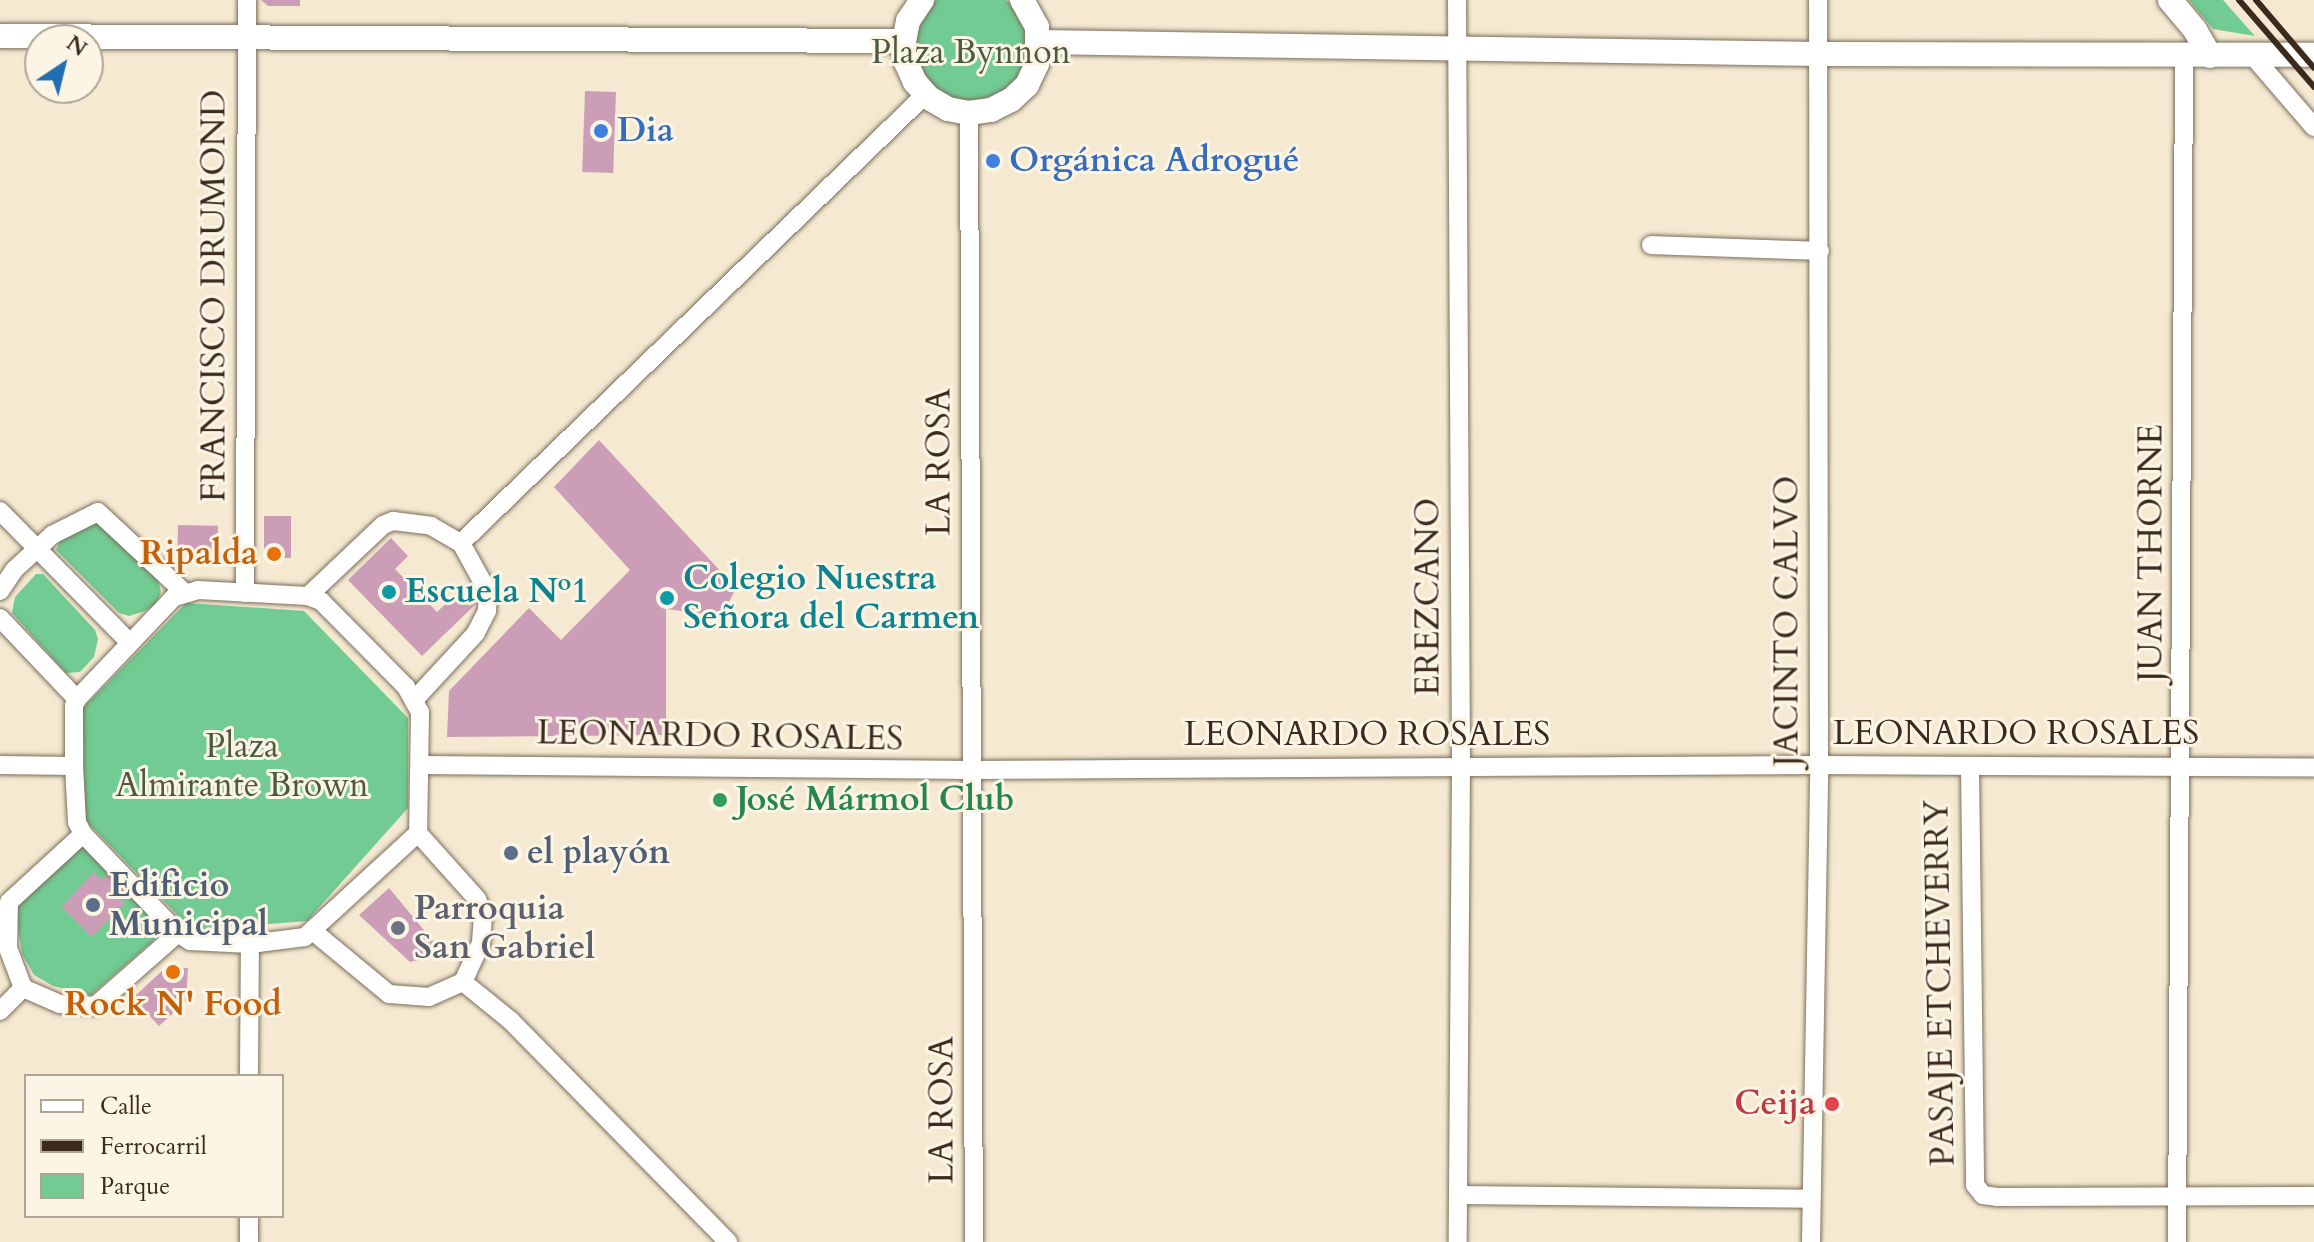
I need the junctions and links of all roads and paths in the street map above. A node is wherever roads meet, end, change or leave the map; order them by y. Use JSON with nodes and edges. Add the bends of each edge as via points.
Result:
{"nodes":[{"id":1,"x":247,"y":0,"type":"edge"},
{"id":2,"x":922,"y":0,"type":"edge"},
{"id":3,"x":1022,"y":0,"type":"edge"},
{"id":4,"x":1457,"y":0,"type":"edge"},
{"id":5,"x":1818,"y":0,"type":"edge"},
{"id":6,"x":2170,"y":0,"type":"edge"},
{"id":7,"x":0,"y":36,"type":"edge"},
{"id":8,"x":248,"y":39,"type":"junction"},
{"id":9,"x":904,"y":41,"type":"junction"},
{"id":10,"x":1039,"y":42,"type":"junction"},
{"id":11,"x":1457,"y":48,"type":"junction"},
{"id":12,"x":1820,"y":54,"type":"junction"},
{"id":13,"x":2252,"y":55,"type":"junction"},
{"id":14,"x":2314,"y":55,"type":"edge"},
{"id":15,"x":2210,"y":56,"type":"junction"},
{"id":16,"x":2184,"y":57,"type":"junction"},
{"id":17,"x":926,"y":94,"type":"junction"},
{"id":18,"x":969,"y":113,"type":"junction"},
{"id":19,"x":2314,"y":127,"type":"edge"},
{"id":20,"x":1651,"y":245,"type":"dead end"},
{"id":21,"x":1820,"y":251,"type":"junction"},
{"id":22,"x":0,"y":511,"type":"edge"},
{"id":23,"x":461,"y":543,"type":"junction"},
{"id":24,"x":37,"y":549,"type":"junction"},
{"id":25,"x":0,"y":591,"type":"edge"},
{"id":26,"x":185,"y":593,"type":"junction"},
{"id":27,"x":245,"y":593,"type":"junction"},
{"id":28,"x":308,"y":596,"type":"junction"},
{"id":29,"x":0,"y":618,"type":"edge"},
{"id":30,"x":130,"y":643,"type":"junction"},
{"id":31,"x":77,"y":699,"type":"junction"},
{"id":32,"x":415,"y":699,"type":"junction"},
{"id":33,"x":0,"y":765,"type":"edge"},
{"id":34,"x":421,"y":765,"type":"junction"},
{"id":35,"x":1819,"y":765,"type":"junction"},
{"id":36,"x":74,"y":766,"type":"junction"},
{"id":37,"x":1461,"y":766,"type":"junction"},
{"id":38,"x":1970,"y":767,"type":"junction"},
{"id":39,"x":2182,"y":768,"type":"junction"},
{"id":40,"x":2314,"y":768,"type":"edge"},
{"id":41,"x":972,"y":770,"type":"junction"},
{"id":42,"x":418,"y":833,"type":"junction"},
{"id":43,"x":83,"y":834,"type":"junction"},
{"id":44,"x":314,"y":932,"type":"junction"},
{"id":45,"x":178,"y":933,"type":"junction"},
{"id":46,"x":250,"y":944,"type":"junction"},
{"id":47,"x":463,"y":982,"type":"junction"},
{"id":48,"x":23,"y":988,"type":"junction"},
{"id":49,"x":0,"y":1011,"type":"edge"},
{"id":50,"x":249,"y":1074,"type":"edge"},
{"id":51,"x":1458,"y":1195,"type":"junction"},
{"id":52,"x":2314,"y":1196,"type":"edge"},
{"id":53,"x":2177,"y":1198,"type":"junction"},
{"id":54,"x":1811,"y":1199,"type":"junction"},
{"id":55,"x":249,"y":1218,"type":"edge"},
{"id":56,"x":249,"y":1242,"type":"edge"},
{"id":57,"x":728,"y":1242,"type":"edge"},
{"id":58,"x":974,"y":1242,"type":"edge"},
{"id":59,"x":1458,"y":1242,"type":"edge"},
{"id":60,"x":1811,"y":1242,"type":"edge"},
{"id":61,"x":2177,"y":1242,"type":"edge"}],
"edges":[{"from":1,"to":8,"type":"street","name":"FRANCISCO DRUMOND"},
{"from":2,"to":9,"type":"street","via":[[908,21]]},
{"from":3,"to":10,"type":"street"},
{"from":4,"to":11,"type":"street","name":"EREZCANO"},
{"from":5,"to":12,"type":"street","name":"JACINTO CALVO"},
{"from":6,"to":15,"type":"street"},
{"from":7,"to":8,"type":"street"},
{"from":8,"to":9,"type":"street"},
{"from":8,"to":27,"type":"street","name":"FRANCISCO DRUMOND"},
{"from":9,"to":17,"type":"street","via":[[906,62]]},
{"from":10,"to":11,"type":"street"},
{"from":10,"to":18,"type":"street","via":[[1027,85],[991,110]]},
{"from":11,"to":12,"type":"street"},
{"from":11,"to":37,"type":"street","name":"EREZCANO"},
{"from":12,"to":16,"type":"street"},
{"from":12,"to":21,"type":"street","name":"JACINTO CALVO"},
{"from":13,"to":14,"type":"street"},
{"from":13,"to":15,"type":"street"},
{"from":13,"to":19,"type":"street"},
{"from":15,"to":16,"type":"street"},
{"from":16,"to":39,"type":"street","name":"JUAN THORNE"},
{"from":17,"to":18,"type":"street","via":[[948,109]]},
{"from":17,"to":23,"type":"street"},
{"from":18,"to":41,"type":"street","name":"LA ROSA"},
{"from":20,"to":21,"type":"street"},
{"from":21,"to":35,"type":"street","name":"JACINTO CALVO"},
{"from":22,"to":24,"type":"street"},
{"from":23,"to":28,"type":"street","via":[[431,526],[393,521]]},
{"from":23,"to":32,"type":"street","via":[[485,583],[487,611],[476,633]]},
{"from":24,"to":25,"type":"street"},
{"from":24,"to":26,"type":"street","via":[[59,530],[98,512]]},
{"from":24,"to":30,"type":"street"},
{"from":26,"to":27,"type":"street"},
{"from":26,"to":30,"type":"street","via":[[174,597]]},
{"from":27,"to":28,"type":"street"},
{"from":28,"to":32,"type":"street","via":[[327,605]]},
{"from":29,"to":31,"type":"street"},
{"from":30,"to":31,"type":"street"},
{"from":31,"to":36,"type":"street"},
{"from":32,"to":34,"type":"street"},
{"from":33,"to":36,"type":"street"},
{"from":34,"to":41,"type":"street","name":"LEONARDO ROSALES"},
{"from":34,"to":42,"type":"street"},
{"from":35,"to":37,"type":"street","name":"LEONARDO ROSALES"},
{"from":35,"to":38,"type":"street","name":"LEONARDO ROSALES"},
{"from":35,"to":54,"type":"street","name":"JACINTO CALVO"},
{"from":36,"to":43,"type":"street","via":[[77,822]]},
{"from":37,"to":41,"type":"street","name":"LEONARDO ROSALES"},
{"from":37,"to":51,"type":"street","name":"EREZCANO"},
{"from":38,"to":39,"type":"street","name":"LEONARDO ROSALES"},
{"from":38,"to":53,"type":"street","name":"PASAJE ETCHEVERRY","via":[[1972,1174],[1983,1195]]},
{"from":39,"to":40,"type":"street","name":"LEONARDO ROSALES"},
{"from":39,"to":53,"type":"street","name":"JUAN THORNE"},
{"from":41,"to":58,"type":"street","name":"LA ROSA"},
{"from":42,"to":44,"type":"street"},
{"from":42,"to":47,"type":"street","via":[[477,899],[483,914],[481,943]]},
{"from":43,"to":45,"type":"street"},
{"from":43,"to":48,"type":"street","via":[[9,902],[8,948]]},
{"from":44,"to":46,"type":"street","via":[[291,941]]},
{"from":44,"to":47,"type":"street","via":[[389,994],[429,997]]},
{"from":45,"to":46,"type":"street","via":[[190,941]]},
{"from":45,"to":48,"type":"street","via":[[95,1006],[60,1004]]},
{"from":46,"to":50,"type":"street"},
{"from":47,"to":57,"type":"street","via":[[511,1021]]},
{"from":48,"to":49,"type":"street"},
{"from":51,"to":54,"type":"street"},
{"from":51,"to":59,"type":"street","name":"EREZCANO"},
{"from":52,"to":53,"type":"street"},
{"from":53,"to":61,"type":"street","name":"JUAN THORNE"},
{"from":54,"to":60,"type":"street","name":"JACINTO CALVO"},
{"from":55,"to":56,"type":"street"}]}
